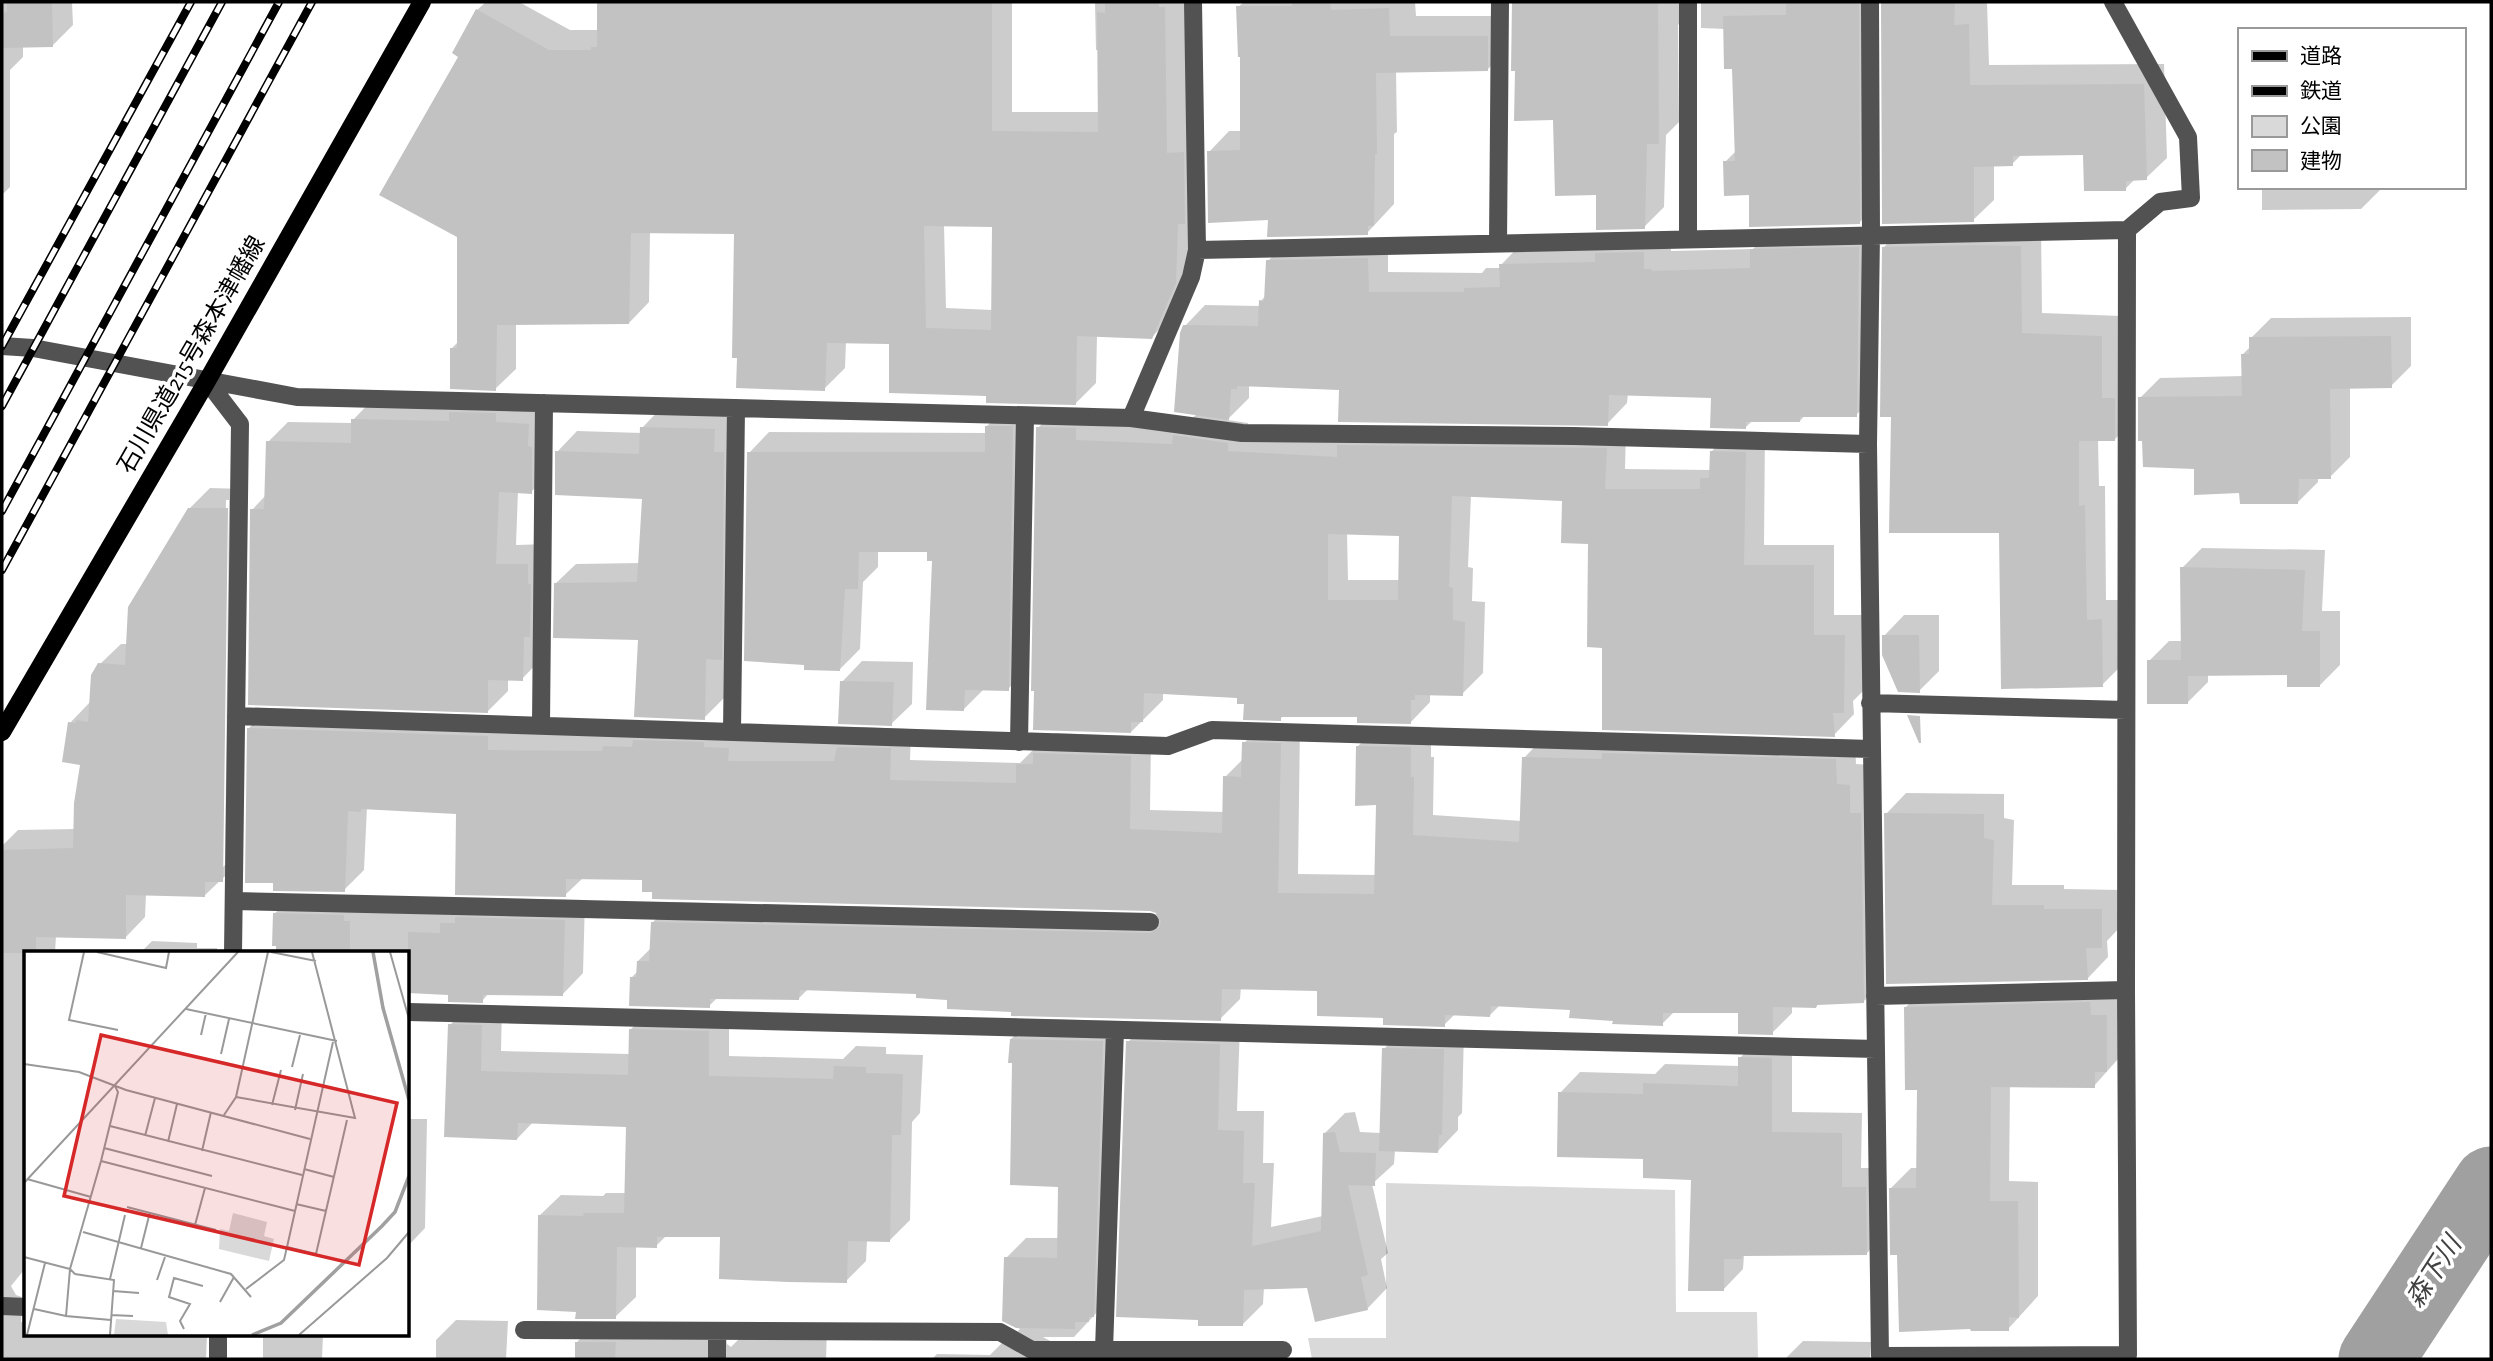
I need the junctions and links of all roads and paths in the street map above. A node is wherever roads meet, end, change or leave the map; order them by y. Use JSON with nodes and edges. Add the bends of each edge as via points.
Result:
{"nodes":[{"id":1,"x":422,"y":2,"type":"edge"},
{"id":2,"x":1194,"y":2,"type":"edge"},
{"id":3,"x":1500,"y":2,"type":"edge"},
{"id":4,"x":1688,"y":2,"type":"edge"},
{"id":5,"x":1870,"y":2,"type":"edge"},
{"id":6,"x":2113,"y":2,"type":"edge"},
{"id":7,"x":2127,"y":230,"type":"junction"},
{"id":8,"x":1871,"y":235,"type":"junction"},
{"id":9,"x":1688,"y":239,"type":"junction"},
{"id":10,"x":1498,"y":243,"type":"junction"},
{"id":11,"x":1197,"y":250,"type":"junction"},
{"id":12,"x":2,"y":346,"type":"edge"},
{"id":13,"x":207,"y":381,"type":"junction"},
{"id":14,"x":544,"y":403,"type":"junction"},
{"id":15,"x":736,"y":408,"type":"junction"},
{"id":16,"x":1025,"y":416,"type":"junction"},
{"id":17,"x":1131,"y":418,"type":"junction"},
{"id":18,"x":1868,"y":444,"type":"junction"},
{"id":19,"x":1870,"y":702,"type":"junction"},
{"id":20,"x":2126,"y":710,"type":"junction"},
{"id":21,"x":236,"y":716,"type":"junction"},
{"id":22,"x":541,"y":725,"type":"junction"},
{"id":23,"x":2,"y":732,"type":"edge"},
{"id":24,"x":732,"y":732,"type":"junction"},
{"id":25,"x":1019,"y":742,"type":"junction"},
{"id":26,"x":1871,"y":749,"type":"junction"},
{"id":27,"x":234,"y":901,"type":"junction"},
{"id":28,"x":1150,"y":922,"type":"dead end"},
{"id":29,"x":233,"y":951,"type":"edge"},
{"id":30,"x":2126,"y":990,"type":"junction"},
{"id":31,"x":1875,"y":996,"type":"junction"},
{"id":32,"x":410,"y":1012,"type":"edge"},
{"id":33,"x":1115,"y":1030,"type":"junction"},
{"id":34,"x":1876,"y":1049,"type":"junction"},
{"id":35,"x":2,"y":1306,"type":"edge"},
{"id":36,"x":24,"y":1307,"type":"edge"},
{"id":37,"x":524,"y":1330,"type":"dead end"},
{"id":38,"x":718,"y":1331,"type":"junction"},
{"id":39,"x":218,"y":1336,"type":"edge"},
{"id":40,"x":1104,"y":1350,"type":"junction"},
{"id":41,"x":1283,"y":1350,"type":"dead end"},
{"id":42,"x":1880,"y":1358,"type":"edge"},
{"id":43,"x":218,"y":1359,"type":"edge"},
{"id":44,"x":717,"y":1359,"type":"edge"}],
"edges":[{"from":1,"to":13,"type":"main road","name":"石川県道215号森本津幡線"},
{"from":2,"to":11,"type":"street"},
{"from":3,"to":10,"type":"street"},
{"from":4,"to":9,"type":"street"},
{"from":5,"to":8,"type":"street"},
{"from":6,"to":7,"type":"street","via":[[2188,137],[2191,198],[2160,202]]},
{"from":7,"to":8,"type":"street"},
{"from":7,"to":20,"type":"street"},
{"from":8,"to":9,"type":"street"},
{"from":8,"to":18,"type":"street"},
{"from":9,"to":10,"type":"street"},
{"from":10,"to":11,"type":"street"},
{"from":11,"to":17,"type":"street","via":[[1191,277]]},
{"from":12,"to":13,"type":"street"},
{"from":13,"to":14,"type":"street","via":[[297,397]]},
{"from":13,"to":21,"type":"street","via":[[240,424]]},
{"from":13,"to":23,"type":"main road","name":"石川県道215号森本津幡線"},
{"from":14,"to":15,"type":"street"},
{"from":14,"to":22,"type":"street"},
{"from":15,"to":16,"type":"street"},
{"from":15,"to":24,"type":"street"},
{"from":16,"to":17,"type":"street"},
{"from":16,"to":25,"type":"street"},
{"from":17,"to":18,"type":"street","via":[[1242,433]]},
{"from":18,"to":19,"type":"street"},
{"from":19,"to":20,"type":"street"},
{"from":19,"to":26,"type":"street"},
{"from":20,"to":30,"type":"street"},
{"from":21,"to":22,"type":"street"},
{"from":21,"to":27,"type":"street"},
{"from":22,"to":24,"type":"street"},
{"from":24,"to":25,"type":"street"},
{"from":25,"to":26,"type":"street","via":[[1168,746],[1212,730]]},
{"from":26,"to":31,"type":"street"},
{"from":27,"to":28,"type":"street"},
{"from":27,"to":29,"type":"street"},
{"from":30,"to":31,"type":"street"},
{"from":30,"to":42,"type":"street","via":[[2128,1355]]},
{"from":31,"to":34,"type":"street"},
{"from":32,"to":33,"type":"street"},
{"from":33,"to":34,"type":"street"},
{"from":33,"to":40,"type":"street"},
{"from":34,"to":42,"type":"street"},
{"from":35,"to":36,"type":"street"},
{"from":37,"to":38,"type":"street"},
{"from":38,"to":40,"type":"street","via":[[1000,1332],[1032,1350]]},
{"from":38,"to":44,"type":"street"},
{"from":39,"to":43,"type":"street"},
{"from":40,"to":41,"type":"street"}]}
